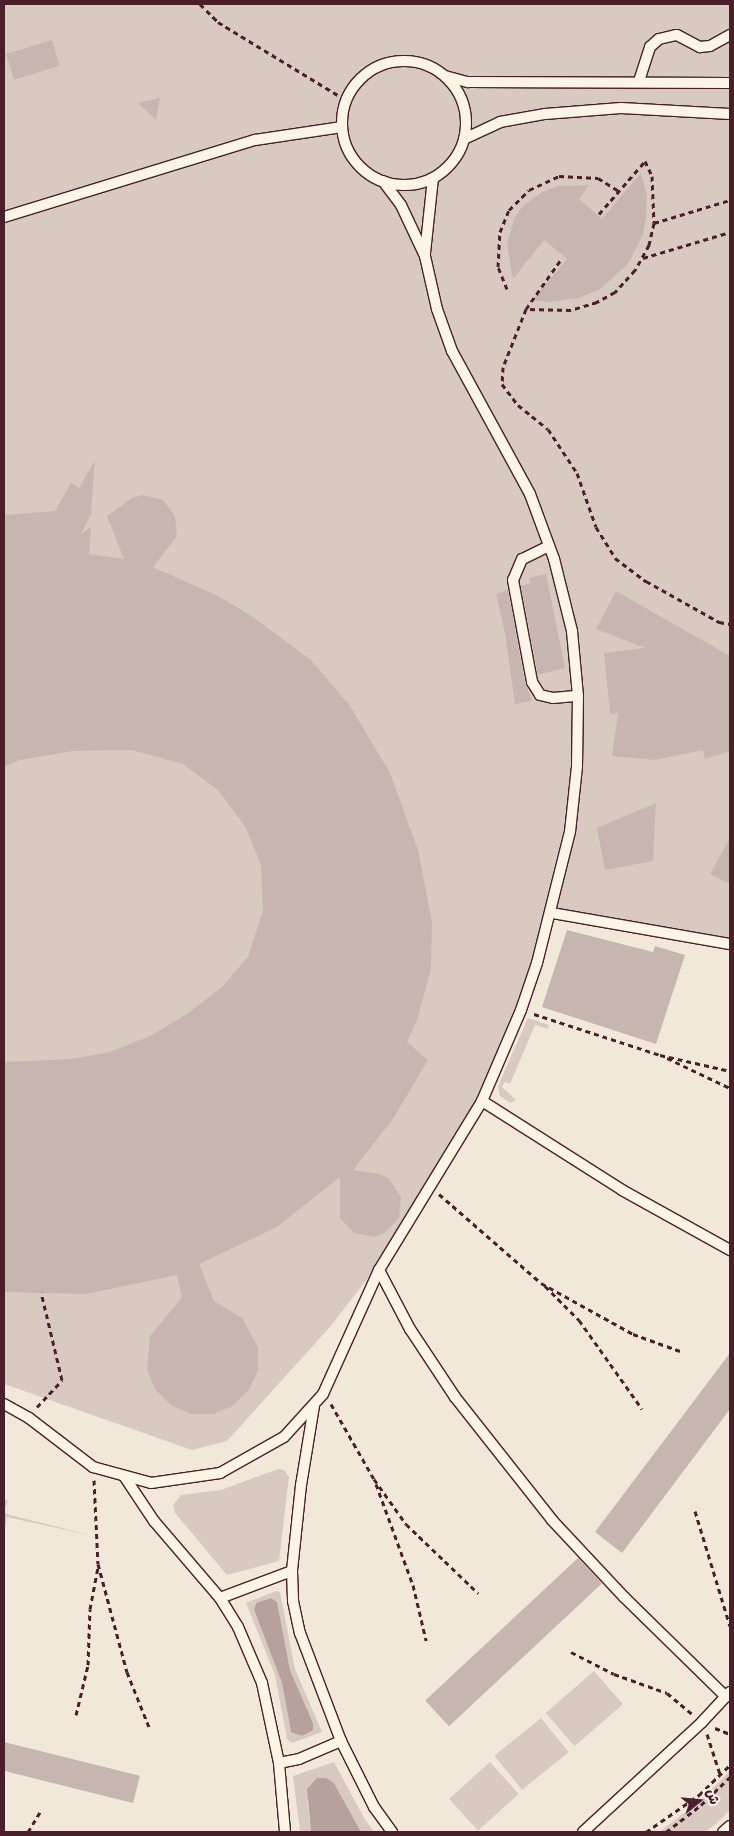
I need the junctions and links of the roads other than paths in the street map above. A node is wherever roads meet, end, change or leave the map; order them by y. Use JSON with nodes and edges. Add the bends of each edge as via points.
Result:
{"nodes":[{"id":1,"x":730,"y":35,"type":"edge"},
{"id":2,"x":445,"y":76,"type":"junction"},
{"id":3,"x":639,"y":81,"type":"junction"},
{"id":4,"x":730,"y":83,"type":"edge"},
{"id":5,"x":730,"y":114,"type":"edge"},
{"id":6,"x":342,"y":126,"type":"junction"},
{"id":7,"x":464,"y":139,"type":"junction"},
{"id":8,"x":433,"y":178,"type":"junction"},
{"id":9,"x":383,"y":181,"type":"junction"},
{"id":10,"x":4,"y":217,"type":"edge"},
{"id":11,"x":425,"y":256,"type":"junction"},
{"id":12,"x":549,"y":546,"type":"junction"},
{"id":13,"x":578,"y":696,"type":"junction"},
{"id":14,"x":552,"y":913,"type":"junction"},
{"id":15,"x":730,"y":944,"type":"edge"},
{"id":16,"x":482,"y":1101,"type":"junction"},
{"id":17,"x":730,"y":1250,"type":"edge"},
{"id":18,"x":379,"y":1270,"type":"junction"},
{"id":19,"x":4,"y":1404,"type":"edge"},
{"id":20,"x":314,"y":1406,"type":"junction"},
{"id":21,"x":124,"y":1476,"type":"junction"},
{"id":22,"x":292,"y":1571,"type":"junction"},
{"id":23,"x":220,"y":1598,"type":"junction"},
{"id":24,"x":728,"y":1694,"type":"edge"},
{"id":25,"x":341,"y":1741,"type":"junction"},
{"id":26,"x":279,"y":1763,"type":"junction"},
{"id":27,"x":730,"y":1826,"type":"edge"},
{"id":28,"x":285,"y":1832,"type":"edge"},
{"id":29,"x":392,"y":1832,"type":"edge"},
{"id":30,"x":583,"y":1832,"type":"edge"},
{"id":31,"x":723,"y":1832,"type":"edge"}],
"edges":[{"from":1,"to":3,"type":"lane","via":[[723,41],[700,47],[677,35],[659,39],[650,47]]},
{"from":2,"to":3,"type":"lane","via":[[468,82]]},
{"from":2,"to":6,"type":"lane","via":[[417,63],[402,61],[379,66],[359,80],[346,100]]},
{"from":2,"to":7,"type":"lane","via":[[459,94],[466,116]]},
{"from":3,"to":4,"type":"lane"},
{"from":5,"to":7,"type":"lane","via":[[621,108],[545,114],[500,122]]},
{"from":6,"to":9,"type":"lane","via":[[354,160]]},
{"from":6,"to":10,"type":"lane","via":[[255,140]]},
{"from":7,"to":8,"type":"lane","via":[[447,168]]},
{"from":8,"to":9,"type":"lane","via":[[399,185]]},
{"from":8,"to":11,"type":"lane"},
{"from":9,"to":11,"type":"lane","via":[[401,205]]},
{"from":11,"to":12,"type":"lane","via":[[437,310],[452,350],[530,494]]},
{"from":12,"to":13,"type":"lane","via":[[572,631]]},
{"from":12,"to":13,"type":"lane","via":[[522,559],[513,580],[530,673],[540,695],[553,698]]},
{"from":13,"to":14,"type":"lane","via":[[577,767],[570,832]]},
{"from":14,"to":15,"type":"lane"},
{"from":14,"to":16,"type":"lane","via":[[521,1010]]},
{"from":16,"to":17,"type":"lane","via":[[616,1186]]},
{"from":16,"to":18,"type":"lane"},
{"from":18,"to":20,"type":"lane","via":[[323,1394]]},
{"from":18,"to":24,"type":"lane","via":[[410,1329],[445,1382],[552,1520],[624,1597]]},
{"from":19,"to":21,"type":"lane","via":[[29,1418],[93,1467]]},
{"from":20,"to":21,"type":"lane","via":[[284,1437],[220,1473],[151,1483]]},
{"from":20,"to":22,"type":"lane"},
{"from":21,"to":23,"type":"lane","via":[[154,1521]]},
{"from":22,"to":23,"type":"lane"},
{"from":22,"to":25,"type":"lane","via":[[293,1601],[300,1634]]},
{"from":23,"to":26,"type":"lane","via":[[238,1627],[262,1683]]},
{"from":24,"to":30,"type":"lane"},
{"from":25,"to":26,"type":"lane","via":[[299,1759]]},
{"from":25,"to":29,"type":"lane","via":[[374,1807]]},
{"from":26,"to":28,"type":"lane"},
{"from":27,"to":31,"type":"lane"}]}
